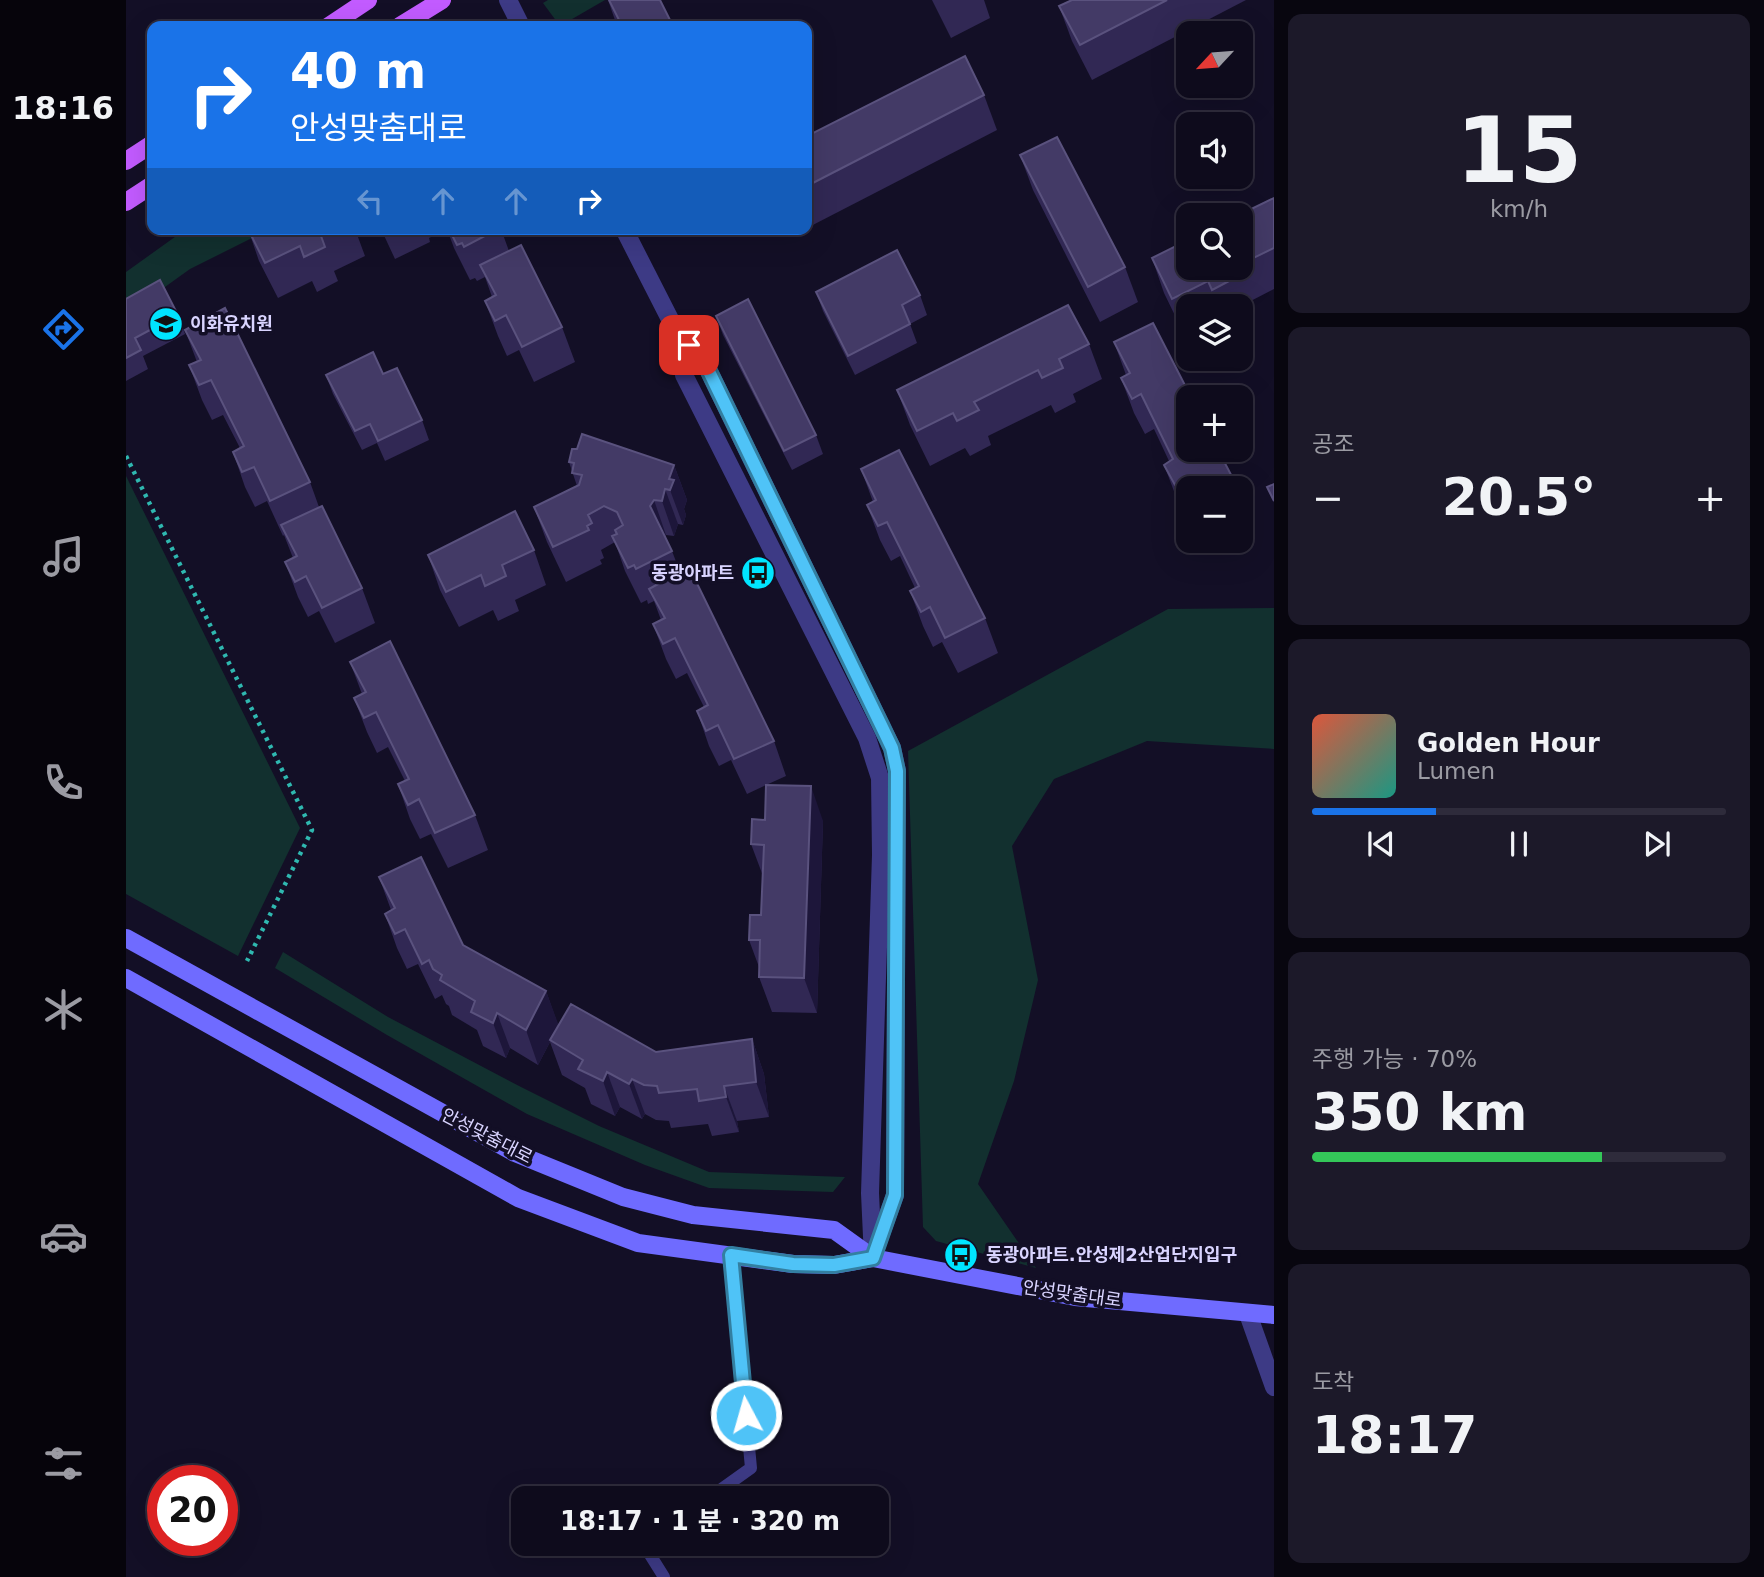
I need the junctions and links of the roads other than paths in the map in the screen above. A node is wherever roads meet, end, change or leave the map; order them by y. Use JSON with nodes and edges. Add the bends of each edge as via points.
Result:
{"nodes":[{"id":1,"x":368,"y":0,"type":"edge"},
{"id":2,"x":442,"y":0,"type":"edge"},
{"id":3,"x":508,"y":0,"type":"edge"},
{"id":4,"x":336,"y":21,"type":"edge"},
{"id":5,"x":408,"y":21,"type":"edge"},
{"id":6,"x":518,"y":21,"type":"edge"},
{"id":7,"x":147,"y":147,"type":"edge"},
{"id":8,"x":126,"y":161,"type":"edge"},
{"id":9,"x":147,"y":188,"type":"edge"},
{"id":10,"x":126,"y":202,"type":"edge"},
{"id":11,"x":627,"y":235,"type":"edge"},
{"id":12,"x":676,"y":331,"type":"junction"},
{"id":13,"x":126,"y":938,"type":"edge"},
{"id":14,"x":126,"y":978,"type":"edge"},
{"id":15,"x":731,"y":1255,"type":"junction"},
{"id":16,"x":873,"y":1258,"type":"junction"},
{"id":17,"x":1248,"y":1314,"type":"junction"},
{"id":18,"x":1274,"y":1315,"type":"edge"},
{"id":19,"x":1274,"y":1387,"type":"edge"},
{"id":20,"x":726,"y":1486,"type":"edge"},
{"id":21,"x":651,"y":1556,"type":"edge"},
{"id":22,"x":664,"y":1577,"type":"edge"}],
"edges":[{"from":1,"to":4,"type":"main road"},
{"from":2,"to":5,"type":"main road"},
{"from":3,"to":6,"type":"street"},
{"from":7,"to":8,"type":"main road"},
{"from":9,"to":10,"type":"main road"},
{"from":11,"to":12,"type":"street"},
{"from":12,"to":16,"type":"street","via":[[684,375],[867,737],[880,778],[870,1193]]},
{"from":12,"to":16,"type":"street","via":[[703,359],[892,748],[897,771],[895,1195]]},
{"from":13,"to":16,"type":"main road","name":"안성맞춤대로","via":[[515,1153],[623,1197],[693,1216],[834,1230]]},
{"from":14,"to":15,"type":"main road","name":"안성맞춤대로","via":[[518,1198],[638,1243]]},
{"from":15,"to":16,"type":"main road","name":"안성맞춤대로","via":[[834,1265]]},
{"from":15,"to":20,"type":"lane","via":[[751,1468]]},
{"from":16,"to":17,"type":"main road","name":"안성맞춤대로","via":[[1075,1297]]},
{"from":17,"to":18,"type":"main road","name":"안성맞춤대로"},
{"from":17,"to":19,"type":"street"},
{"from":21,"to":22,"type":"lane"}]}
